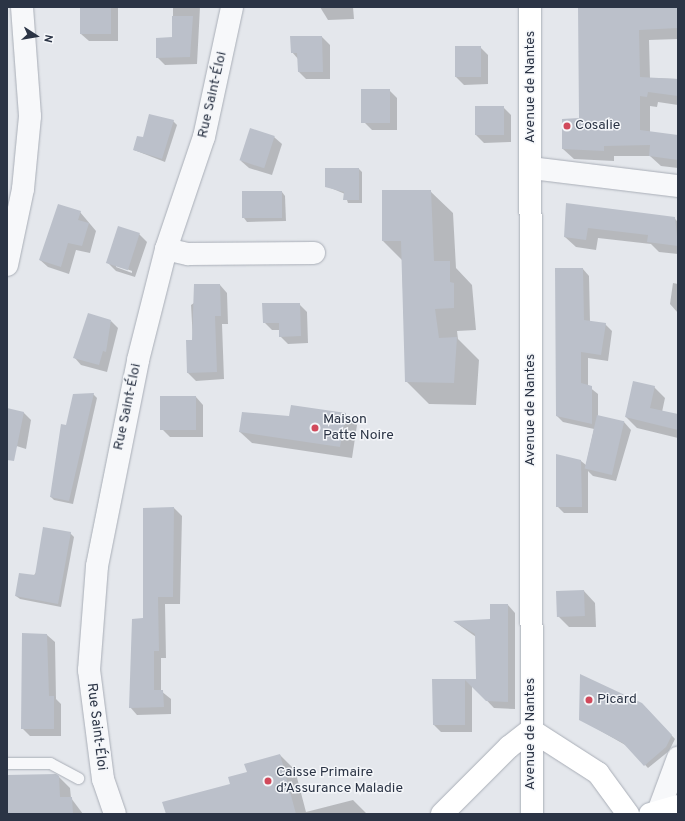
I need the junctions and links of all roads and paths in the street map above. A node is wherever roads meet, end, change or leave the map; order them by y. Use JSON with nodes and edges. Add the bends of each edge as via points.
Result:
{"nodes":[{"id":1,"x":22,"y":7,"type":"edge"},
{"id":2,"x":232,"y":7,"type":"edge"},
{"id":3,"x":530,"y":7,"type":"edge"},
{"id":4,"x":531,"y":168,"type":"junction"},
{"id":5,"x":678,"y":186,"type":"edge"},
{"id":6,"x":166,"y":249,"type":"junction"},
{"id":7,"x":314,"y":253,"type":"dead end"},
{"id":8,"x":7,"y":265,"type":"edge"},
{"id":9,"x":531,"y":730,"type":"junction"},
{"id":10,"x":678,"y":758,"type":"edge"},
{"id":11,"x":7,"y":763,"type":"edge"},
{"id":12,"x":78,"y":778,"type":"dead end"},
{"id":13,"x":662,"y":810,"type":"edge"},
{"id":14,"x":115,"y":814,"type":"edge"},
{"id":15,"x":442,"y":814,"type":"edge"},
{"id":16,"x":532,"y":814,"type":"edge"},
{"id":17,"x":628,"y":814,"type":"edge"}],
"edges":[{"from":1,"to":8,"type":"street","via":[[30,116],[23,189]]},
{"from":2,"to":6,"type":"street","name":"Rue Saint-Éloi","via":[[204,137]]},
{"from":3,"to":4,"type":"main road","name":"Avenue de Nantes"},
{"from":4,"to":5,"type":"street"},
{"from":4,"to":9,"type":"main road","name":"Avenue de Nantes"},
{"from":6,"to":7,"type":"street","via":[[188,254]]},
{"from":6,"to":14,"type":"street","name":"Rue Saint-Éloi","via":[[117,457],[91,619],[89,670],[96,732],[103,779]]},
{"from":9,"to":15,"type":"main road","via":[[509,747]]},
{"from":9,"to":16,"type":"main road","name":"Avenue de Nantes"},
{"from":9,"to":17,"type":"main road","via":[[598,773]]},
{"from":10,"to":13,"type":"street"},
{"from":11,"to":12,"type":"lane","via":[[50,763]]}]}
